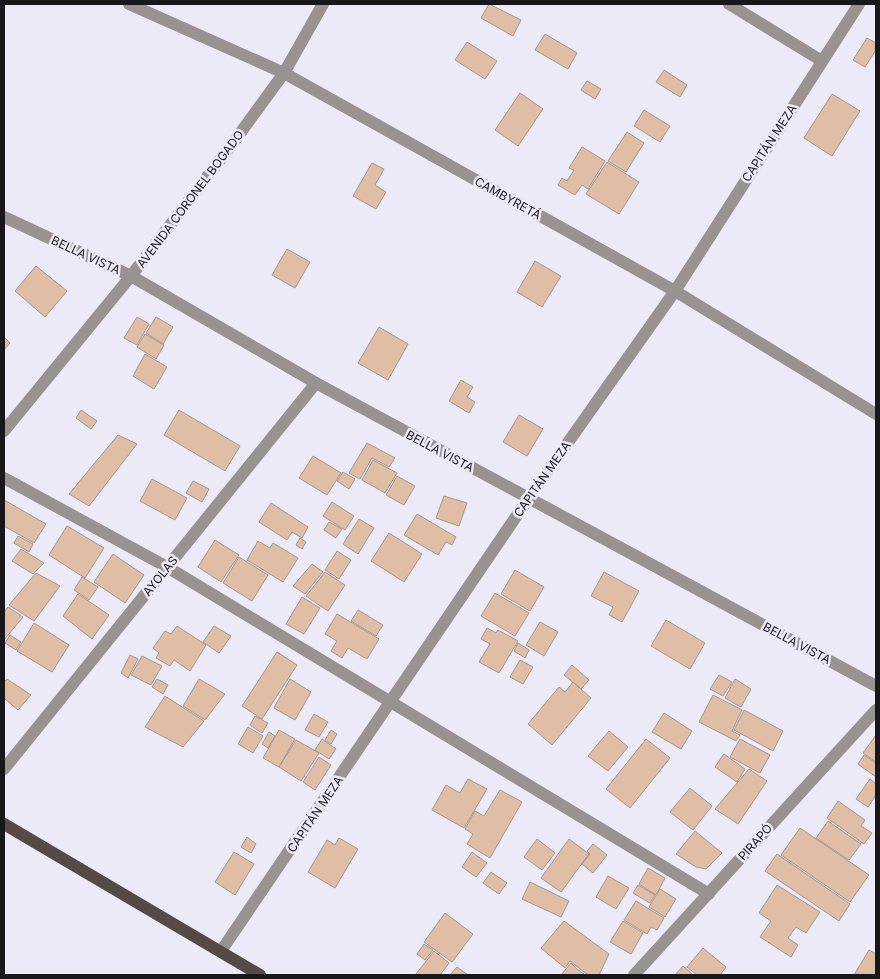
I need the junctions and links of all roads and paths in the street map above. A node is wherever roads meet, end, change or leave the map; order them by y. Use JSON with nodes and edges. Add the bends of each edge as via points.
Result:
{"nodes":[{"id":1,"x":129,"y":4,"type":"edge"},
{"id":2,"x":323,"y":4,"type":"edge"},
{"id":3,"x":730,"y":4,"type":"edge"},
{"id":4,"x":859,"y":4,"type":"edge"},
{"id":5,"x":822,"y":60,"type":"junction"},
{"id":6,"x":284,"y":73,"type":"junction"},
{"id":7,"x":4,"y":217,"type":"edge"},
{"id":8,"x":131,"y":276,"type":"junction"},
{"id":9,"x":674,"y":290,"type":"junction"},
{"id":10,"x":316,"y":383,"type":"junction"},
{"id":11,"x":876,"y":414,"type":"edge"},
{"id":12,"x":4,"y":431,"type":"edge"},
{"id":13,"x":4,"y":478,"type":"edge"},
{"id":14,"x":528,"y":499,"type":"junction"},
{"id":15,"x":167,"y":567,"type":"junction"},
{"id":16,"x":876,"y":686,"type":"edge"},
{"id":17,"x":391,"y":702,"type":"junction"},
{"id":18,"x":876,"y":710,"type":"edge"},
{"id":19,"x":4,"y":769,"type":"edge"},
{"id":20,"x":4,"y":824,"type":"edge"},
{"id":21,"x":709,"y":894,"type":"junction"},
{"id":22,"x":221,"y":952,"type":"junction"},
{"id":23,"x":260,"y":975,"type":"edge"},
{"id":24,"x":634,"y":975,"type":"edge"}],
"edges":[{"from":1,"to":6,"type":"street","name":"CAMBYRETÁ"},
{"from":2,"to":6,"type":"street","name":"AVENIDA CORONEL BOGADO"},
{"from":3,"to":5,"type":"street"},
{"from":4,"to":5,"type":"street","name":"CAPITÁN MEZA"},
{"from":5,"to":9,"type":"street","name":"CAPITÁN MEZA"},
{"from":6,"to":8,"type":"street","name":"AVENIDA CORONEL BOGADO"},
{"from":6,"to":9,"type":"street","name":"CAMBYRETÁ"},
{"from":7,"to":8,"type":"street","name":"BELLA VISTA"},
{"from":8,"to":10,"type":"street","name":"BELLA VISTA"},
{"from":8,"to":12,"type":"street","name":"AVENIDA CORONEL BOGADO"},
{"from":9,"to":11,"type":"street","name":"CAMBYRETÁ"},
{"from":9,"to":14,"type":"street","name":"CAPITÁN MEZA"},
{"from":10,"to":14,"type":"street","name":"BELLA VISTA"},
{"from":10,"to":15,"type":"street","name":"AYOLAS"},
{"from":13,"to":15,"type":"street"},
{"from":14,"to":16,"type":"street","name":"BELLA VISTA"},
{"from":14,"to":17,"type":"street","name":"CAPITÁN MEZA"},
{"from":15,"to":17,"type":"street"},
{"from":15,"to":19,"type":"street","name":"AYOLAS"},
{"from":17,"to":21,"type":"street"},
{"from":17,"to":22,"type":"street","name":"CAPITÁN MEZA"},
{"from":18,"to":21,"type":"street","name":"PIRAPÓ"},
{"from":20,"to":22,"type":"main road"},
{"from":21,"to":24,"type":"street","name":"PIRAPÓ"},
{"from":22,"to":23,"type":"main road"}]}
